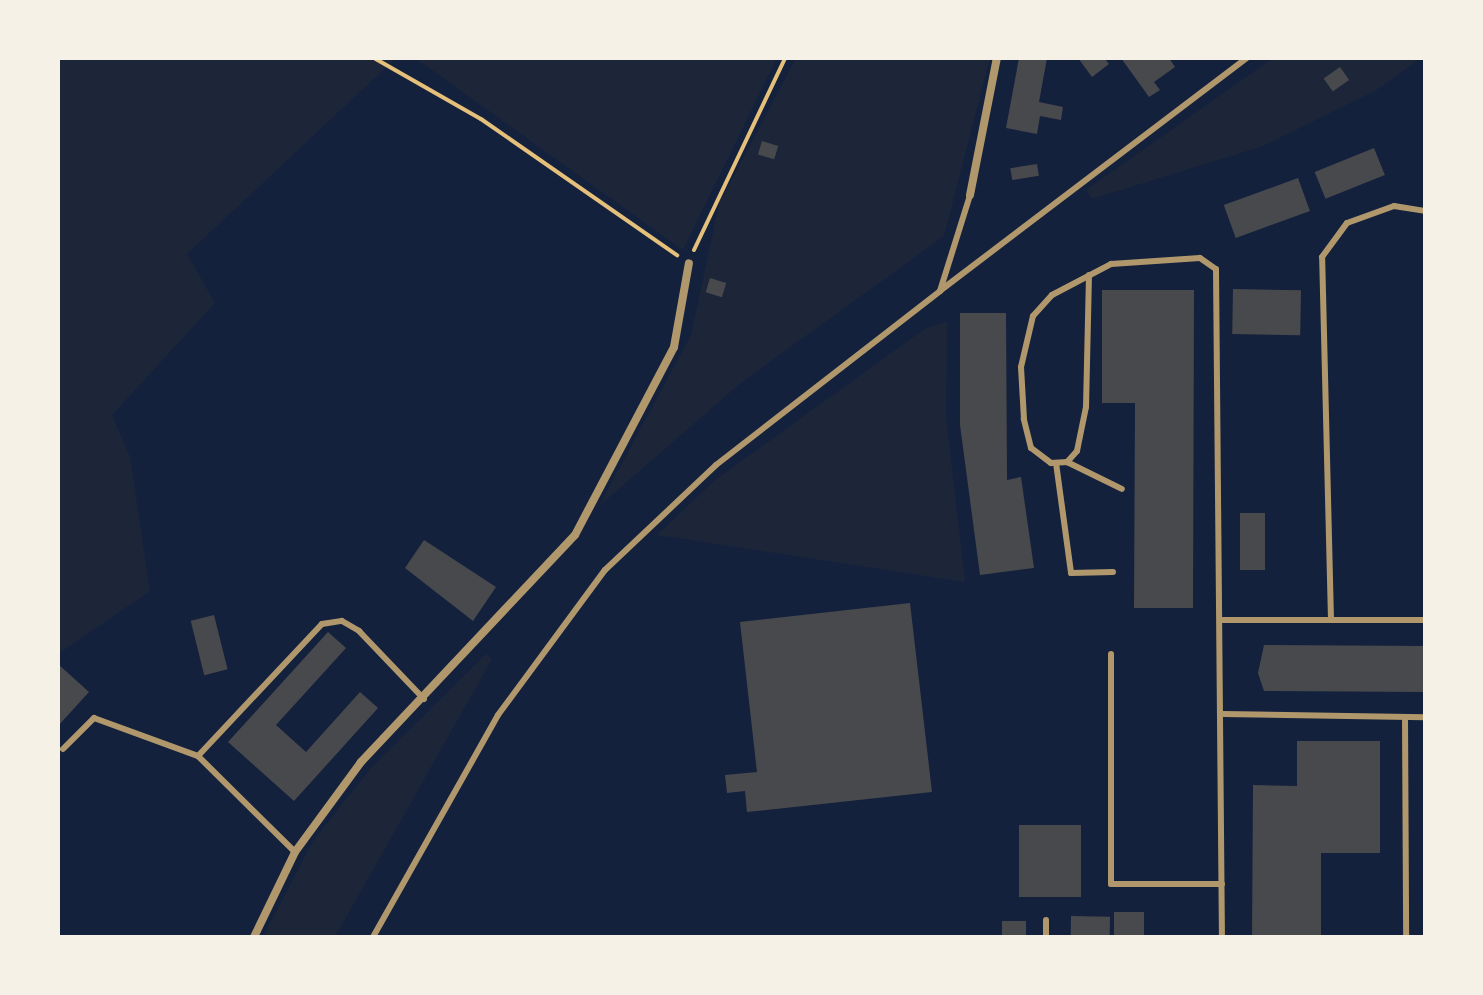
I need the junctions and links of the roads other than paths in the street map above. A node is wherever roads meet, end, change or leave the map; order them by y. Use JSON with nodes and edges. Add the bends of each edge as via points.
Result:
{"nodes":[{"id":1,"x":997,"y":58,"type":"edge"},
{"id":2,"x":1247,"y":58,"type":"edge"},
{"id":3,"x":970,"y":195,"type":"joint"},
{"id":4,"x":1425,"y":211,"type":"edge"},
{"id":5,"x":689,"y":263,"type":"road end"},
{"id":6,"x":1089,"y":275,"type":"junction"},
{"id":7,"x":940,"y":291,"type":"junction"},
{"id":8,"x":1067,"y":462,"type":"junction"},
{"id":9,"x":1056,"y":463,"type":"junction"},
{"id":10,"x":1122,"y":489,"type":"dead end"},
{"id":11,"x":1113,"y":572,"type":"dead end"},
{"id":12,"x":1223,"y":620,"type":"junction"},
{"id":13,"x":1331,"y":620,"type":"junction"},
{"id":14,"x":1425,"y":620,"type":"edge"},
{"id":15,"x":1111,"y":654,"type":"dead end"},
{"id":16,"x":424,"y":699,"type":"junction"},
{"id":17,"x":1223,"y":714,"type":"junction"},
{"id":18,"x":1405,"y":717,"type":"junction"},
{"id":19,"x":1425,"y":717,"type":"edge"},
{"id":20,"x":63,"y":749,"type":"dead end"},
{"id":21,"x":198,"y":756,"type":"junction"},
{"id":22,"x":295,"y":852,"type":"junction"},
{"id":23,"x":1222,"y":884,"type":"junction"},
{"id":24,"x":1046,"y":920,"type":"dead end"},
{"id":25,"x":254,"y":937,"type":"edge"},
{"id":26,"x":373,"y":937,"type":"edge"},
{"id":27,"x":1046,"y":937,"type":"edge"},
{"id":28,"x":1222,"y":937,"type":"edge"},
{"id":29,"x":1406,"y":937,"type":"edge"}],
"edges":[{"from":1,"to":3,"type":"street"},
{"from":2,"to":7,"type":"lane"},
{"from":3,"to":7,"type":"lane"},
{"from":4,"to":13,"type":"lane","via":[[1394,206],[1347,223],[1322,257]]},
{"from":5,"to":16,"type":"street","via":[[674,347],[575,535]]},
{"from":6,"to":8,"type":"lane","via":[[1086,407],[1077,451]]},
{"from":6,"to":9,"type":"lane","via":[[1052,295],[1024,341],[1031,448]]},
{"from":6,"to":12,"type":"lane","via":[[1111,264],[1171,257],[1200,258],[1216,269]]},
{"from":7,"to":26,"type":"lane","via":[[716,465],[605,570],[498,715]]},
{"from":8,"to":9,"type":"lane"},
{"from":8,"to":10,"type":"lane"},
{"from":9,"to":11,"type":"lane","via":[[1071,573]]},
{"from":12,"to":13,"type":"lane"},
{"from":12,"to":17,"type":"lane"},
{"from":13,"to":14,"type":"lane"},
{"from":15,"to":23,"type":"lane","via":[[1111,884]]},
{"from":16,"to":21,"type":"lane","via":[[359,631],[342,621],[322,624]]},
{"from":16,"to":22,"type":"street","via":[[361,762]]},
{"from":17,"to":18,"type":"lane"},
{"from":17,"to":23,"type":"lane"},
{"from":18,"to":19,"type":"lane"},
{"from":18,"to":29,"type":"lane"},
{"from":20,"to":21,"type":"lane","via":[[94,718]]},
{"from":21,"to":22,"type":"lane"},
{"from":22,"to":25,"type":"street"},
{"from":23,"to":28,"type":"lane"},
{"from":24,"to":27,"type":"lane"}]}
